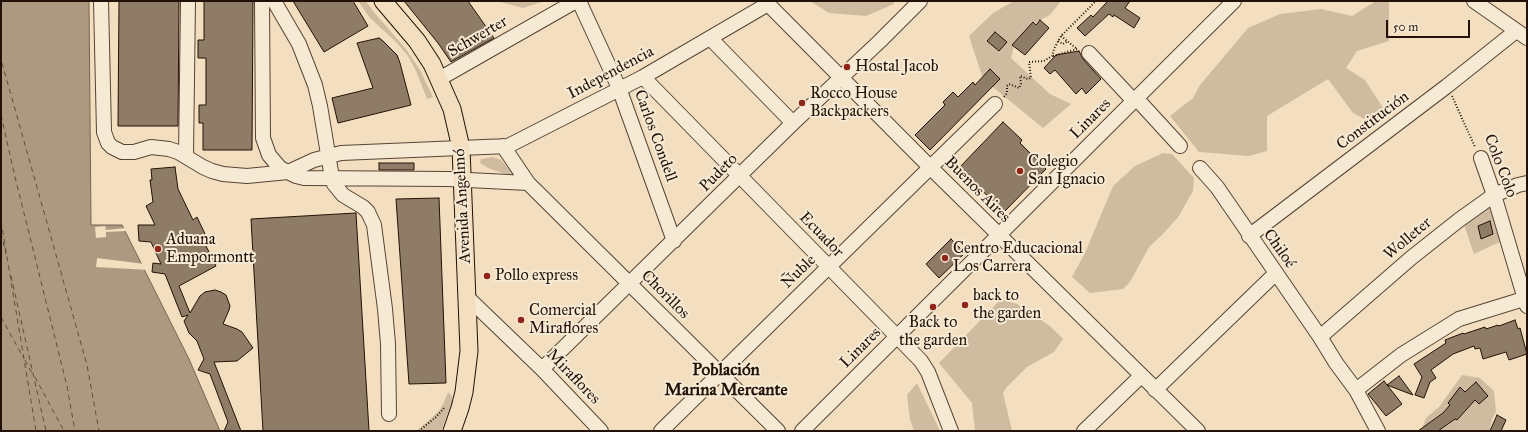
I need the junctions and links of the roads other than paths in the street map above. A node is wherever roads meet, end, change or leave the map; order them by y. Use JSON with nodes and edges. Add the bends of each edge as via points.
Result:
{"nodes":[{"id":1,"x":101,"y":1,"type":"edge"},
{"id":2,"x":188,"y":1,"type":"edge"},
{"id":3,"x":262,"y":1,"type":"edge"},
{"id":4,"x":274,"y":1,"type":"edge"},
{"id":5,"x":383,"y":1,"type":"edge"},
{"id":6,"x":576,"y":1,"type":"edge"},
{"id":7,"x":579,"y":1,"type":"edge"},
{"id":8,"x":920,"y":1,"type":"edge"},
{"id":9,"x":1234,"y":1,"type":"edge"},
{"id":10,"x":1474,"y":1,"type":"edge"},
{"id":11,"x":768,"y":4,"type":"joint"},
{"id":12,"x":1522,"y":34,"type":"edge"},
{"id":13,"x":710,"y":38,"type":"junction"},
{"id":14,"x":1083,"y":51,"type":"road end"},
{"id":15,"x":643,"y":76,"type":"junction"},
{"id":16,"x":842,"y":78,"type":"junction"},
{"id":17,"x":440,"y":79,"type":"junction"},
{"id":18,"x":620,"y":88,"type":"junction"},
{"id":19,"x":1134,"y":99,"type":"junction"},
{"id":20,"x":995,"y":104,"type":"road end"},
{"id":21,"x":793,"y":123,"type":"junction"},
{"id":22,"x":503,"y":146,"type":"junction"},
{"id":23,"x":1180,"y":146,"type":"dead end"},
{"id":24,"x":461,"y":148,"type":"junction"},
{"id":25,"x":186,"y":156,"type":"junction"},
{"id":26,"x":328,"y":156,"type":"junction"},
{"id":27,"x":1481,"y":158,"type":"road end"},
{"id":28,"x":930,"y":167,"type":"junction"},
{"id":29,"x":1200,"y":168,"type":"dead end"},
{"id":30,"x":288,"y":172,"type":"junction"},
{"id":31,"x":740,"y":176,"type":"junction"},
{"id":32,"x":332,"y":178,"type":"junction"},
{"id":33,"x":463,"y":180,"type":"junction"},
{"id":34,"x":528,"y":183,"type":"junction"},
{"id":35,"x":1527,"y":183,"type":"edge"},
{"id":36,"x":1494,"y":195,"type":"junction"},
{"id":37,"x":998,"y":235,"type":"junction"},
{"id":38,"x":1249,"y":236,"type":"junction"},
{"id":39,"x":674,"y":241,"type":"junction"},
{"id":40,"x":828,"y":267,"type":"junction"},
{"id":41,"x":1275,"y":274,"type":"junction"},
{"id":42,"x":629,"y":284,"type":"junction"},
{"id":43,"x":467,"y":297,"type":"junction"},
{"id":44,"x":1526,"y":301,"type":"edge"},
{"id":45,"x":896,"y":337,"type":"junction"},
{"id":46,"x":1320,"y":337,"type":"junction"},
{"id":47,"x":542,"y":370,"type":"junction"},
{"id":48,"x":720,"y":374,"type":"junction"},
{"id":49,"x":1141,"y":376,"type":"junction"},
{"id":50,"x":1155,"y":390,"type":"junction"},
{"id":51,"x":1356,"y":390,"type":"junction"},
{"id":52,"x":389,"y":414,"type":"dead end"},
{"id":53,"x":452,"y":431,"type":"edge"},
{"id":54,"x":601,"y":431,"type":"edge"},
{"id":55,"x":661,"y":431,"type":"edge"},
{"id":56,"x":778,"y":431,"type":"edge"},
{"id":57,"x":802,"y":431,"type":"edge"},
{"id":58,"x":952,"y":431,"type":"edge"},
{"id":59,"x":1084,"y":431,"type":"edge"},
{"id":60,"x":1198,"y":431,"type":"edge"},
{"id":61,"x":1378,"y":431,"type":"edge"}],
"edges":[{"from":1,"to":25,"type":"street","via":[[104,132],[108,143],[128,153],[160,147]]},
{"from":2,"to":25,"type":"street"},
{"from":3,"to":30,"type":"street","via":[[262,138],[274,162]]},
{"from":4,"to":26,"type":"street","via":[[308,64],[320,106]]},
{"from":5,"to":17,"type":"main road","name":"Avenida Angelmó","via":[[423,48]]},
{"from":6,"to":17,"type":"street","name":"Schwerter"},
{"from":7,"to":18,"type":"street","name":"Carlos Condell"},
{"from":8,"to":16,"type":"street","name":"Pudeto"},
{"from":9,"to":19,"type":"street","name":"Linares"},
{"from":10,"to":12,"type":"street"},
{"from":11,"to":13,"type":"street","name":"Independencia"},
{"from":11,"to":16,"type":"street","name":"Buenos Aires"},
{"from":12,"to":38,"type":"street","name":"Constitución","via":[[1447,86]]},
{"from":13,"to":15,"type":"street","name":"Independencia"},
{"from":13,"to":21,"type":"street"},
{"from":14,"to":19,"type":"street"},
{"from":15,"to":18,"type":"street","name":"Independencia"},
{"from":15,"to":31,"type":"street","name":"Ecuador"},
{"from":16,"to":21,"type":"street","name":"Pudeto"},
{"from":16,"to":28,"type":"street","name":"Buenos Aires"},
{"from":17,"to":24,"type":"main road","name":"Avenida Angelmó","via":[[452,109]]},
{"from":18,"to":22,"type":"street","name":"Independencia","via":[[521,140]]},
{"from":18,"to":39,"type":"street","name":"Carlos Condell"},
{"from":19,"to":23,"type":"street"},
{"from":19,"to":37,"type":"street","name":"Linares"},
{"from":20,"to":28,"type":"street","name":"Ñuble"},
{"from":21,"to":31,"type":"street","name":"Pudeto"},
{"from":22,"to":24,"type":"street","name":"Independencia"},
{"from":22,"to":34,"type":"street","name":"Chorillos"},
{"from":24,"to":26,"type":"street","name":"Independencia","via":[[354,152]]},
{"from":24,"to":33,"type":"main road","name":"Avenida Angelmó"},
{"from":25,"to":30,"type":"street","via":[[202,167],[223,174],[254,176]]},
{"from":26,"to":30,"type":"street","name":"Independencia","via":[[300,165]]},
{"from":26,"to":32,"type":"street"},
{"from":27,"to":36,"type":"street","name":"Colo Colo"},
{"from":28,"to":37,"type":"street","name":"Buenos Aires"},
{"from":28,"to":40,"type":"street","name":"Ñuble"},
{"from":29,"to":38,"type":"street","name":"Chiloé","via":[[1217,187]]},
{"from":30,"to":32,"type":"street","via":[[304,178]]},
{"from":31,"to":39,"type":"street","name":"Pudeto"},
{"from":31,"to":40,"type":"street","name":"Ecuador"},
{"from":32,"to":33,"type":"street"},
{"from":32,"to":52,"type":"street","via":[[343,195],[368,212],[374,225],[385,309]]},
{"from":33,"to":34,"type":"street"},
{"from":33,"to":43,"type":"main road","name":"Avenida Angelmó"},
{"from":34,"to":42,"type":"street","name":"Chorillos"},
{"from":35,"to":36,"type":"street","name":"Wolleter"},
{"from":36,"to":44,"type":"street","name":"Colo Colo"},
{"from":36,"to":46,"type":"street","name":"Wolleter","via":[[1417,253]]},
{"from":37,"to":45,"type":"street","name":"Linares"},
{"from":37,"to":49,"type":"street","name":"Buenos Aires"},
{"from":38,"to":41,"type":"street","name":"Chiloé"},
{"from":39,"to":42,"type":"street","name":"Pudeto"},
{"from":40,"to":45,"type":"street","name":"Ecuador"},
{"from":40,"to":48,"type":"street","name":"Ñuble"},
{"from":41,"to":46,"type":"street","name":"Chiloé"},
{"from":41,"to":50,"type":"street"},
{"from":42,"to":47,"type":"street","name":"Pudeto"},
{"from":42,"to":48,"type":"street","name":"Chorillos"},
{"from":43,"to":47,"type":"street","name":"Miraflores"},
{"from":43,"to":53,"type":"main road","name":"Avenida Angelmó","via":[[469,351],[466,383]]},
{"from":44,"to":51,"type":"street","via":[[1474,314],[1454,322],[1402,355]]},
{"from":45,"to":57,"type":"street","name":"Linares"},
{"from":45,"to":58,"type":"street","name":"Ecuador","via":[[922,361]]},
{"from":46,"to":51,"type":"street","name":"Chiloé"},
{"from":47,"to":54,"type":"street","name":"Miraflores"},
{"from":48,"to":55,"type":"street","name":"Ñuble"},
{"from":48,"to":56,"type":"street","name":"Chorillos"},
{"from":49,"to":50,"type":"street","name":"Buenos Aires"},
{"from":49,"to":59,"type":"street"},
{"from":50,"to":60,"type":"street","name":"Buenos Aires"},
{"from":51,"to":61,"type":"street","name":"Chiloé"}]}
